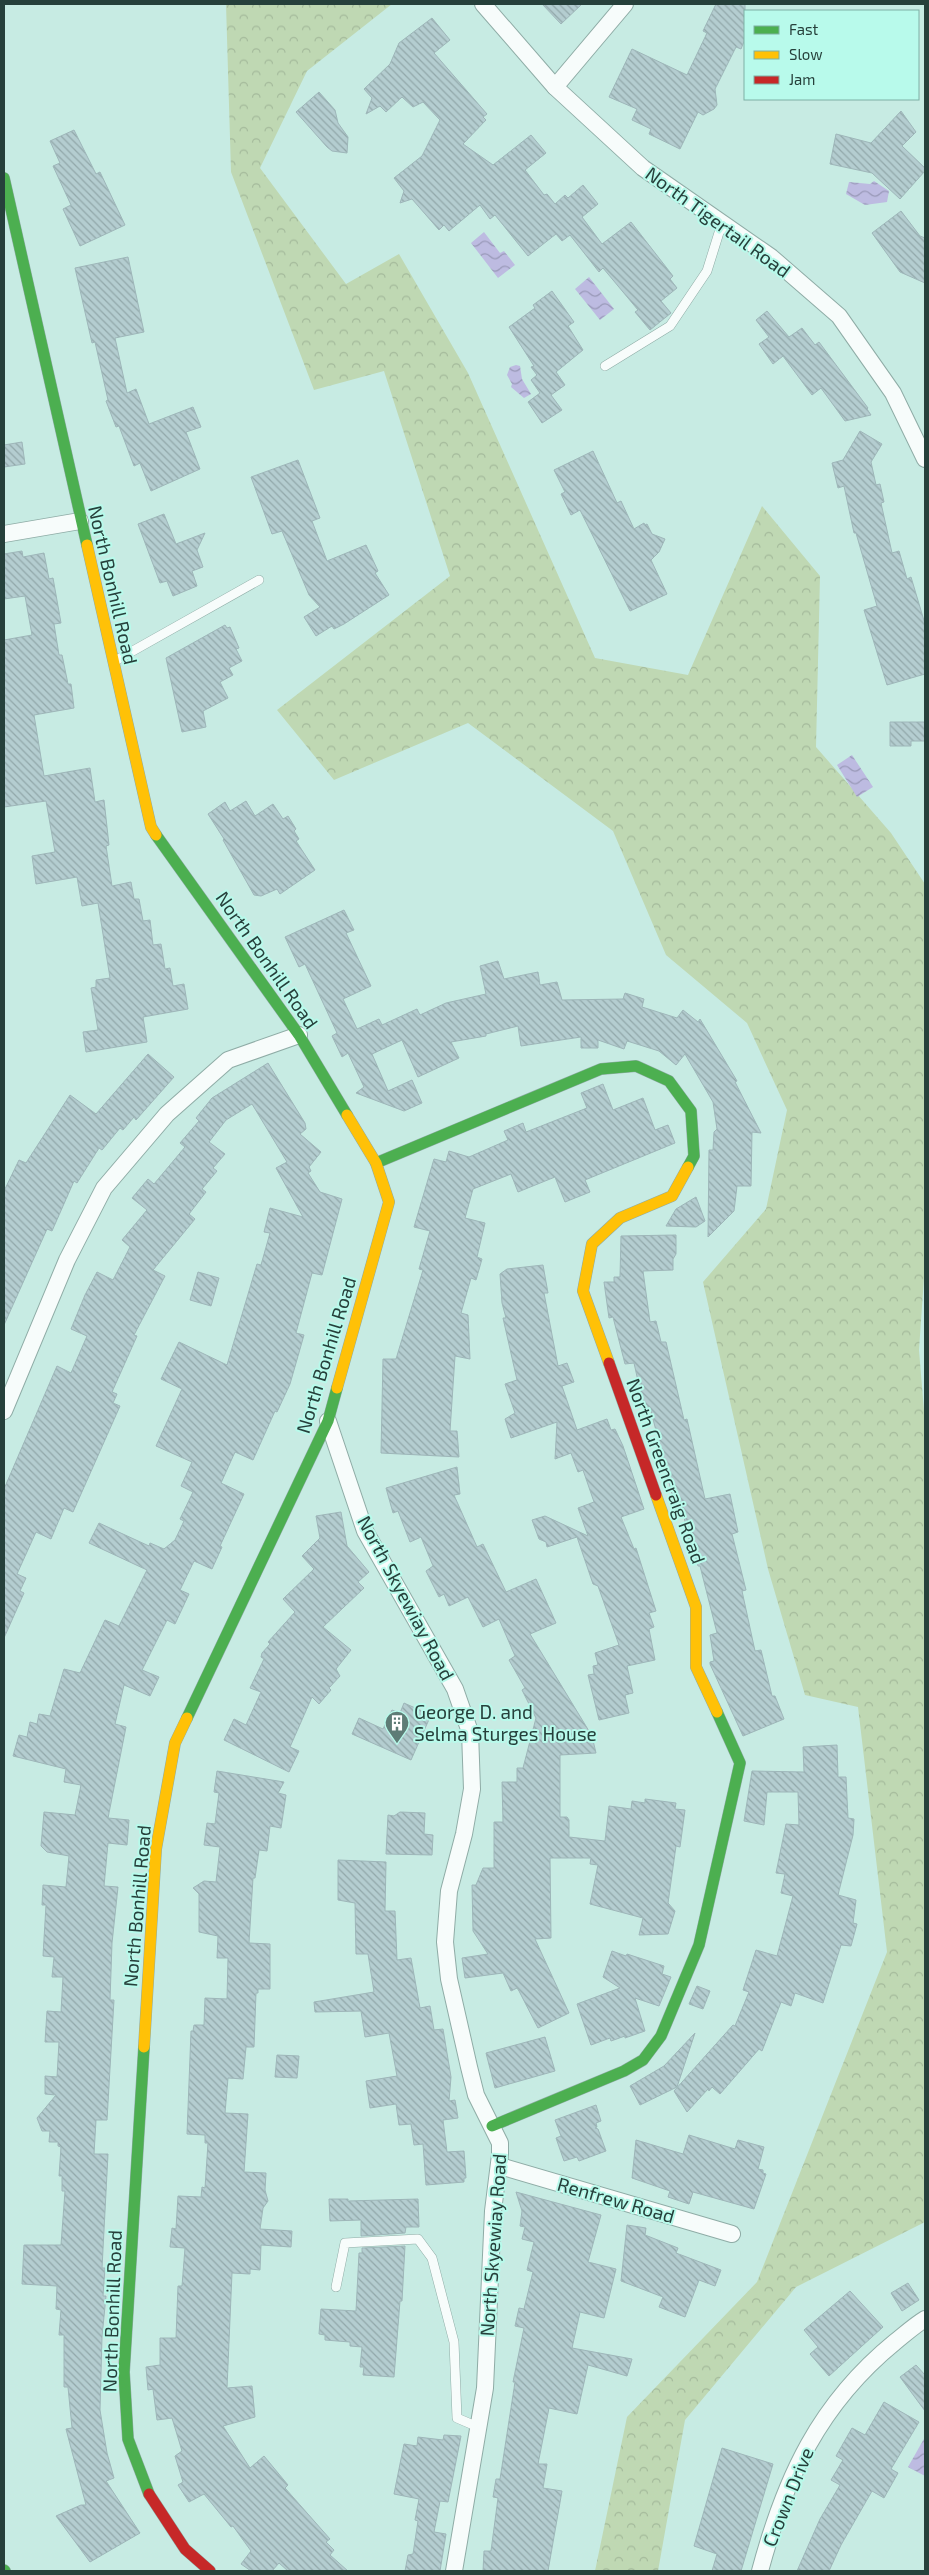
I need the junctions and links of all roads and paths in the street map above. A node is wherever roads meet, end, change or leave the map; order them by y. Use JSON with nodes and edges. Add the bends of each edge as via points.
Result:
{"nodes":[{"id":1,"x":483,"y":4,"type":"edge"},
{"id":2,"x":625,"y":4,"type":"edge"},
{"id":3,"x":555,"y":87,"type":"junction"},
{"id":4,"x":4,"y":178,"type":"edge"},
{"id":5,"x":722,"y":223,"type":"junction"},
{"id":6,"x":605,"y":366,"type":"dead end"},
{"id":7,"x":925,"y":460,"type":"edge"},
{"id":8,"x":80,"y":521,"type":"junction"},
{"id":9,"x":4,"y":534,"type":"edge"},
{"id":10,"x":259,"y":580,"type":"dead end"},
{"id":11,"x":113,"y":662,"type":"junction"},
{"id":12,"x":299,"y":1035,"type":"junction"},
{"id":13,"x":376,"y":1163,"type":"junction"},
{"id":14,"x":4,"y":1411,"type":"edge"},
{"id":15,"x":328,"y":1421,"type":"junction"},
{"id":16,"x":492,"y":2126,"type":"junction"},
{"id":17,"x":500,"y":2166,"type":"junction"},
{"id":18,"x":732,"y":2234,"type":"dead end"},
{"id":19,"x":336,"y":2287,"type":"dead end"},
{"id":20,"x":925,"y":2318,"type":"edge"},
{"id":21,"x":478,"y":2428,"type":"junction"},
{"id":22,"x":210,"y":2571,"type":"edge"},
{"id":23,"x":454,"y":2571,"type":"edge"},
{"id":24,"x":760,"y":2571,"type":"edge"}],
"edges":[{"from":1,"to":3,"type":"street","name":"North Tigertail Road"},
{"from":2,"to":3,"type":"street"},
{"from":3,"to":5,"type":"street","name":"North Tigertail Road","via":[[643,168]]},
{"from":4,"to":8,"type":"street","name":"North Bonhill Road"},
{"from":5,"to":6,"type":"lane","via":[[708,272],[670,326]]},
{"from":5,"to":7,"type":"street","name":"North Tigertail Road","via":[[771,257],[839,316],[893,393]]},
{"from":8,"to":9,"type":"street"},
{"from":8,"to":11,"type":"street","name":"North Bonhill Road"},
{"from":10,"to":11,"type":"lane"},
{"from":11,"to":12,"type":"street","name":"North Bonhill Road","via":[[151,827]]},
{"from":12,"to":13,"type":"street","name":"North Bonhill Road"},
{"from":12,"to":14,"type":"street","via":[[228,1060],[167,1114],[104,1188],[67,1260]]},
{"from":13,"to":15,"type":"street","name":"North Bonhill Road","via":[[390,1202]]},
{"from":13,"to":16,"type":"street","name":"North Greencraig Road","via":[[601,1069],[636,1066],[669,1081],[691,1111],[694,1156],[672,1196],[620,1218],[592,1244],[583,1291],[696,1607],[696,1667],[740,1763],[698,1945],[661,2036],[643,2060],[624,2071]]},
{"from":15,"to":16,"type":"street","name":"North Skyewiay Road","via":[[365,1531],[455,1688],[470,1732],[472,1789],[449,1891],[445,1942],[449,1979],[476,2095]]},
{"from":15,"to":22,"type":"street","name":"North Bonhill Road","via":[[175,1743],[156,1849],[124,2372],[128,2439],[149,2494],[185,2549]]},
{"from":16,"to":17,"type":"street","name":"North Skyewiay Road","via":[[500,2143]]},
{"from":17,"to":18,"type":"street","name":"Renfrew Road"},
{"from":17,"to":21,"type":"street","name":"North Skyewiay Road","via":[[493,2211],[485,2388]]},
{"from":19,"to":21,"type":"lane","via":[[345,2243],[418,2240],[432,2258],[454,2342],[457,2418]]},
{"from":20,"to":24,"type":"street","name":"Crown Drive","via":[[872,2361],[836,2401],[803,2451],[779,2508]]},
{"from":21,"to":23,"type":"street","name":"North Skyewiay Road"}]}
